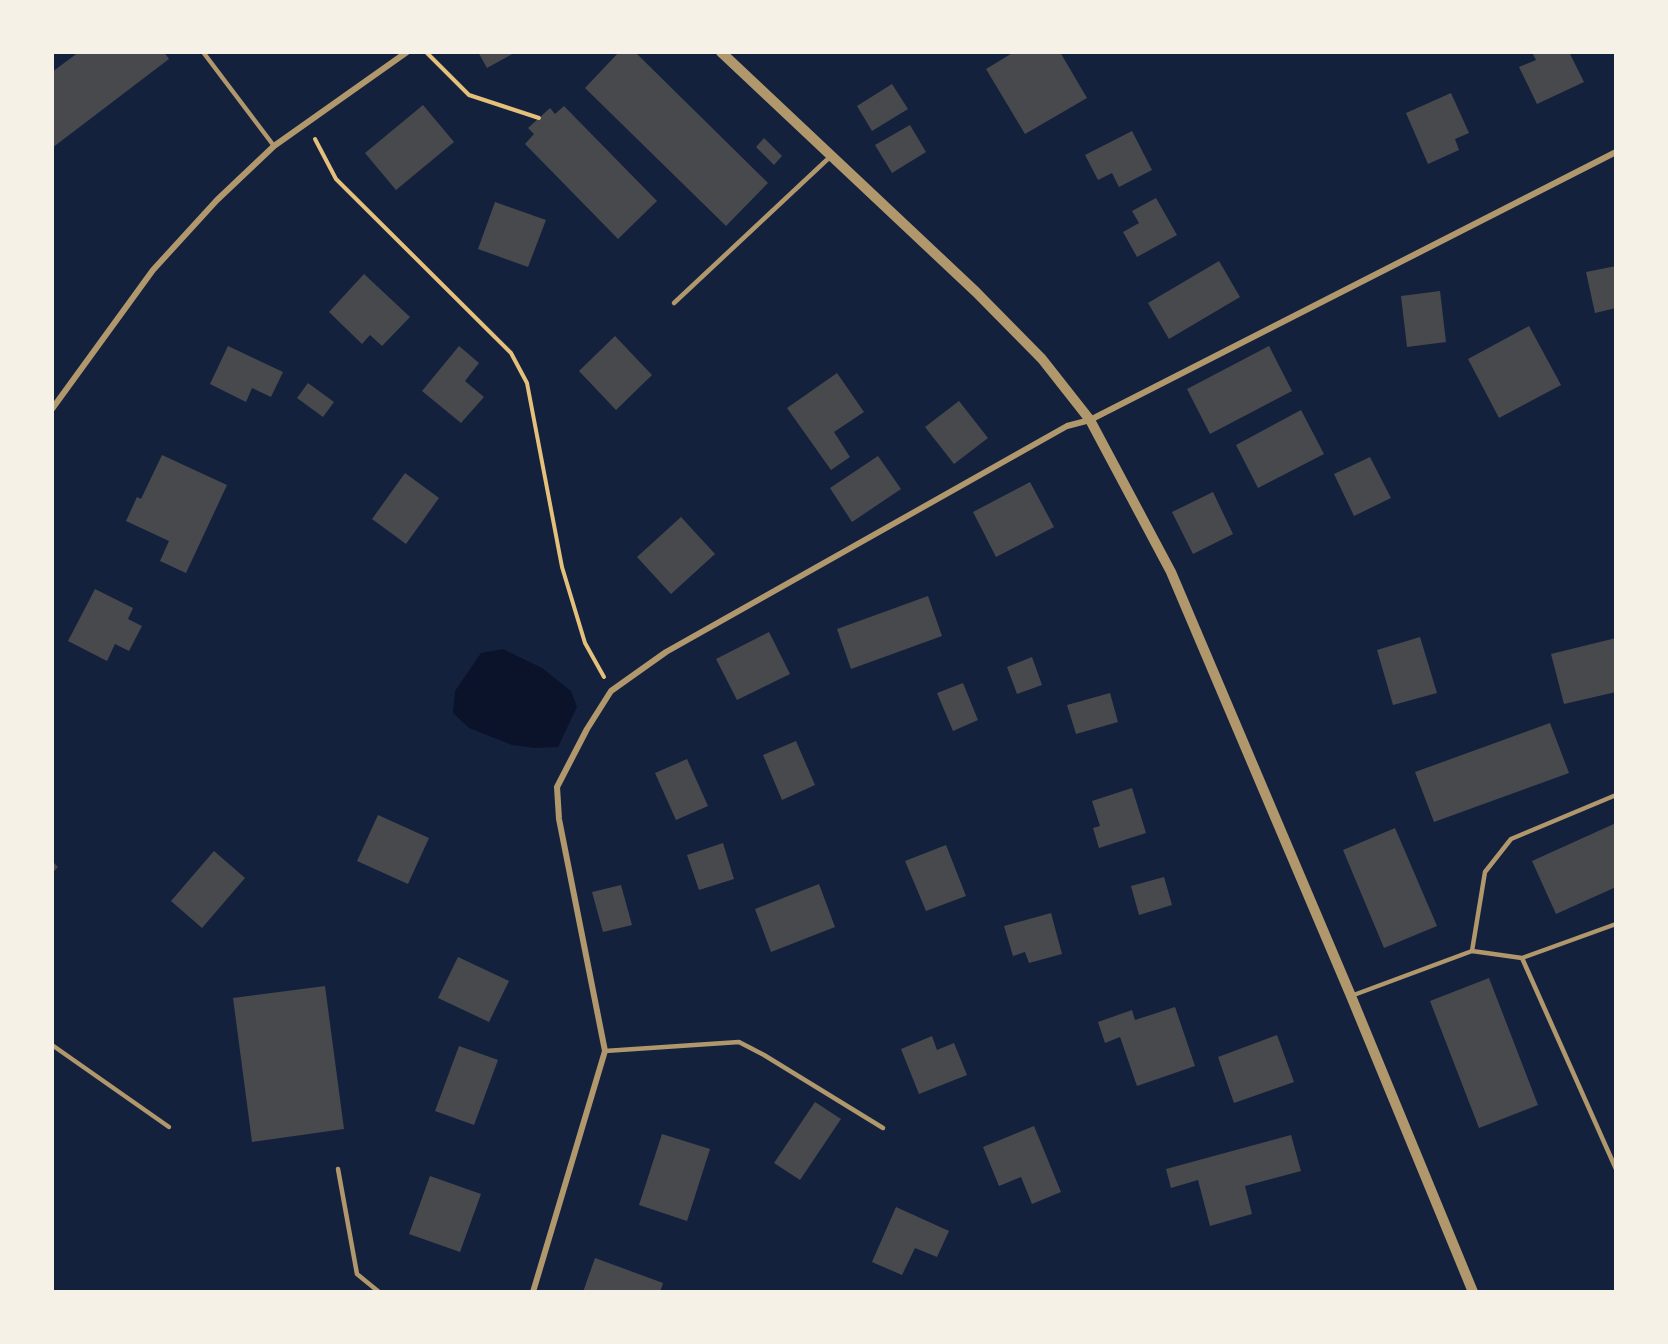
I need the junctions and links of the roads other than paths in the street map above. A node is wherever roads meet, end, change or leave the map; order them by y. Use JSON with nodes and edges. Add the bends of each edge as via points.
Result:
{"nodes":[{"id":1,"x":203,"y":52,"type":"edge"},
{"id":2,"x":407,"y":52,"type":"edge"},
{"id":3,"x":721,"y":52,"type":"edge"},
{"id":4,"x":274,"y":146,"type":"junction"},
{"id":5,"x":1616,"y":152,"type":"edge"},
{"id":6,"x":831,"y":156,"type":"junction"},
{"id":7,"x":674,"y":303,"type":"dead end"},
{"id":8,"x":52,"y":409,"type":"edge"},
{"id":9,"x":1090,"y":420,"type":"junction"},
{"id":10,"x":1616,"y":795,"type":"edge"},
{"id":11,"x":1616,"y":924,"type":"edge"},
{"id":12,"x":1472,"y":951,"type":"junction"},
{"id":13,"x":1522,"y":958,"type":"junction"},
{"id":14,"x":1351,"y":996,"type":"junction"},
{"id":15,"x":52,"y":1045,"type":"edge"},
{"id":16,"x":605,"y":1052,"type":"junction"},
{"id":17,"x":169,"y":1127,"type":"dead end"},
{"id":18,"x":883,"y":1128,"type":"dead end"},
{"id":19,"x":338,"y":1169,"type":"dead end"},
{"id":20,"x":1616,"y":1170,"type":"edge"},
{"id":21,"x":379,"y":1292,"type":"edge"},
{"id":22,"x":533,"y":1292,"type":"edge"},
{"id":23,"x":1473,"y":1292,"type":"edge"}],
"edges":[{"from":1,"to":4,"type":"lane"},
{"from":2,"to":4,"type":"street"},
{"from":3,"to":6,"type":"street"},
{"from":4,"to":8,"type":"street","via":[[217,200],[153,270]]},
{"from":5,"to":9,"type":"street"},
{"from":6,"to":7,"type":"lane"},
{"from":6,"to":9,"type":"street","via":[[993,309],[1042,359]]},
{"from":9,"to":14,"type":"street","via":[[1171,572]]},
{"from":9,"to":16,"type":"street","via":[[1067,426],[666,652],[611,691],[557,787],[559,819]]},
{"from":10,"to":12,"type":"lane","via":[[1511,838],[1485,872]]},
{"from":11,"to":13,"type":"lane"},
{"from":12,"to":13,"type":"lane"},
{"from":12,"to":14,"type":"lane"},
{"from":13,"to":20,"type":"lane"},
{"from":14,"to":23,"type":"street"},
{"from":15,"to":17,"type":"lane"},
{"from":16,"to":18,"type":"lane","via":[[739,1042]]},
{"from":16,"to":22,"type":"street"},
{"from":19,"to":21,"type":"lane","via":[[357,1274]]}]}
